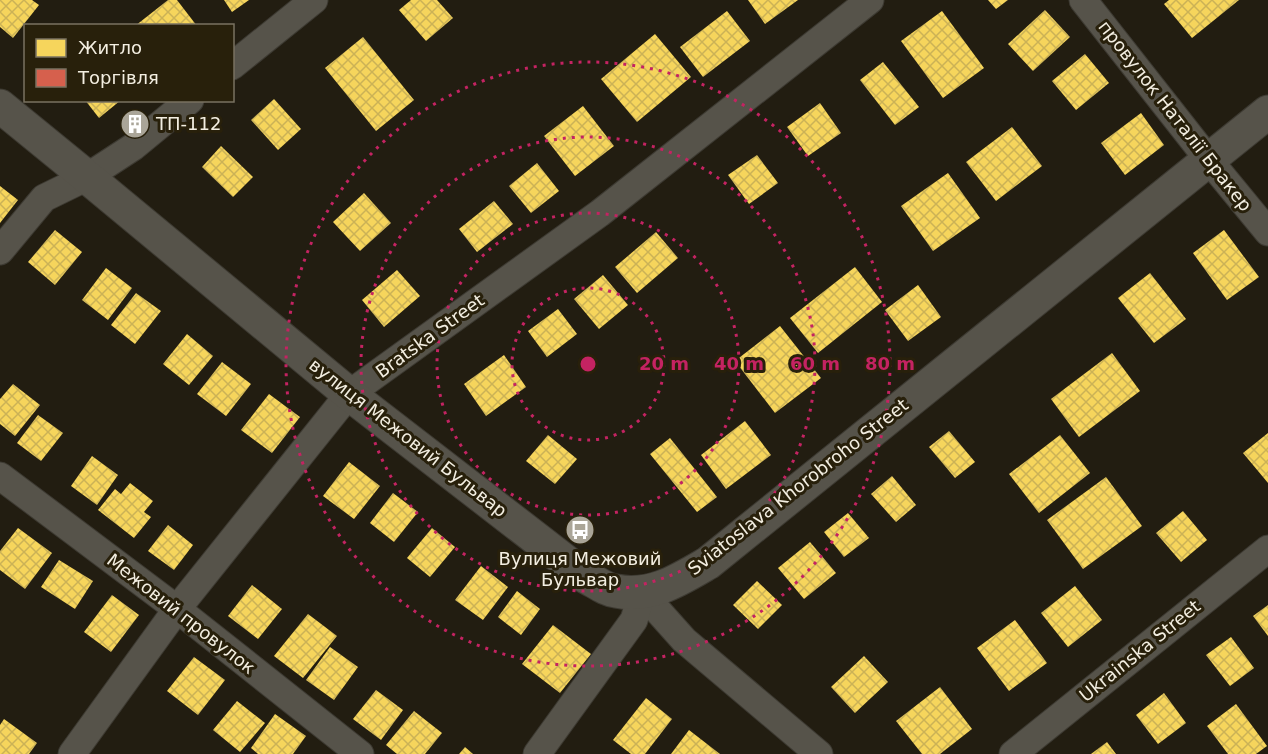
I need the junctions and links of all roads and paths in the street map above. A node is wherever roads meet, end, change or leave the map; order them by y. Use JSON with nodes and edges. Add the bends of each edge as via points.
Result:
{"nodes":[{"id":1,"x":314,"y":0,"type":"edge"},
{"id":2,"x":870,"y":0,"type":"edge"},
{"id":3,"x":1083,"y":0,"type":"edge"},
{"id":4,"x":234,"y":64,"type":"edge"},
{"id":5,"x":188,"y":102,"type":"edge"},
{"id":6,"x":0,"y":106,"type":"edge"},
{"id":7,"x":1268,"y":112,"type":"edge"},
{"id":8,"x":1208,"y":159,"type":"junction"},
{"id":9,"x":87,"y":177,"type":"junction"},
{"id":10,"x":1268,"y":232,"type":"edge"},
{"id":11,"x":0,"y":251,"type":"edge"},
{"id":12,"x":349,"y":394,"type":"junction"},
{"id":13,"x":0,"y":476,"type":"edge"},
{"id":14,"x":1268,"y":549,"type":"edge"},
{"id":15,"x":642,"y":593,"type":"junction"},
{"id":16,"x":177,"y":609,"type":"junction"},
{"id":17,"x":72,"y":754,"type":"edge"},
{"id":18,"x":360,"y":754,"type":"edge"},
{"id":19,"x":537,"y":754,"type":"edge"},
{"id":20,"x":819,"y":754,"type":"edge"},
{"id":21,"x":1012,"y":754,"type":"edge"}],
"edges":[{"from":1,"to":4,"type":"street"},
{"from":2,"to":12,"type":"street","name":"Bratska Street","via":[[600,213]]},
{"from":3,"to":8,"type":"street","name":"провулок Наталії Бракер"},
{"from":5,"to":9,"type":"street","via":[[133,147]]},
{"from":6,"to":9,"type":"street","name":"вулиця Межовий Бульвар"},
{"from":7,"to":8,"type":"street","name":"Sviatoslava Khorobroho Street"},
{"from":8,"to":10,"type":"street","name":"провулок Наталії Бракер"},
{"from":8,"to":15,"type":"street","name":"Sviatoslava Khorobroho Street","via":[[708,562],[674,583]]},
{"from":9,"to":11,"type":"street","via":[[44,198]]},
{"from":9,"to":12,"type":"street","name":"вулиця Межовий Бульвар"},
{"from":12,"to":15,"type":"street","name":"вулиця Межовий Бульвар","via":[[586,578],[615,591]]},
{"from":12,"to":16,"type":"street","name":"Bratska Street"},
{"from":13,"to":16,"type":"street","name":"Межовий провулок"},
{"from":14,"to":21,"type":"street","name":"Ukrainska Street"},
{"from":15,"to":19,"type":"street","via":[[634,620]]},
{"from":15,"to":20,"type":"street","via":[[684,640]]},
{"from":16,"to":17,"type":"street","name":"Bratska Street"},
{"from":16,"to":18,"type":"street","name":"Межовий провулок"}]}
